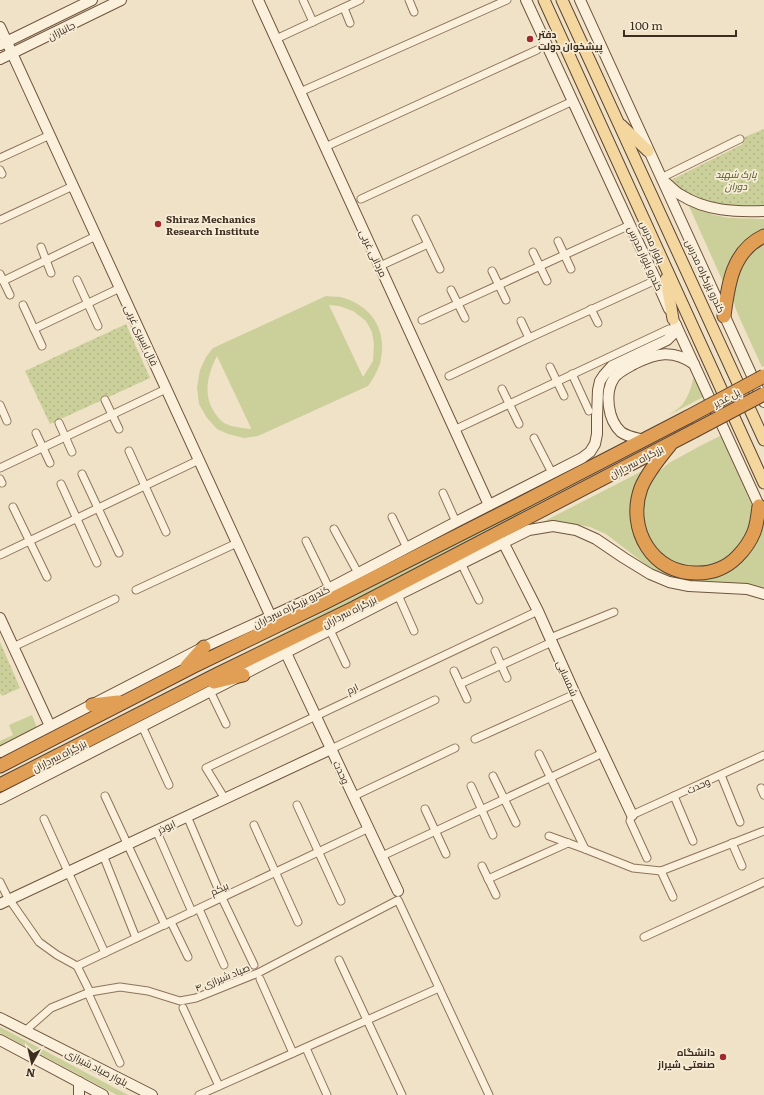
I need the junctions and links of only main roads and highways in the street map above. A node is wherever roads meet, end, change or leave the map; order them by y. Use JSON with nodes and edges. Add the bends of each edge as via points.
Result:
{"nodes":[{"id":1,"x":92,"y":0,"type":"edge"},
{"id":2,"x":122,"y":0,"type":"edge"},
{"id":3,"x":258,"y":0,"type":"edge"},
{"id":4,"x":526,"y":0,"type":"edge"},
{"id":5,"x":544,"y":0,"type":"edge"},
{"id":6,"x":562,"y":0,"type":"edge"},
{"id":7,"x":580,"y":0,"type":"edge"},
{"id":8,"x":0,"y":27,"type":"edge"},
{"id":9,"x":3,"y":43,"type":"edge"},
{"id":10,"x":13,"y":53,"type":"junction"},
{"id":11,"x":0,"y":59,"type":"edge"},
{"id":12,"x":594,"y":72,"type":"junction"},
{"id":13,"x":579,"y":78,"type":"junction"},
{"id":14,"x":618,"y":122,"type":"junction"},
{"id":15,"x":648,"y":151,"type":"junction"},
{"id":16,"x":661,"y":178,"type":"junction"},
{"id":17,"x":764,"y":212,"type":"edge"},
{"id":18,"x":764,"y":236,"type":"edge"},
{"id":19,"x":663,"y":262,"type":"junction"},
{"id":20,"x":724,"y":316,"type":"junction"},
{"id":21,"x":673,"y":325,"type":"junction"},
{"id":22,"x":694,"y":364,"type":"junction"},
{"id":23,"x":764,"y":376,"type":"edge"},
{"id":24,"x":764,"y":394,"type":"edge"},
{"id":25,"x":764,"y":402,"type":"edge"},
{"id":26,"x":688,"y":417,"type":"joint"},
{"id":27,"x":694,"y":431,"type":"joint"},
{"id":28,"x":644,"y":440,"type":"junction"},
{"id":29,"x":764,"y":440,"type":"edge"},
{"id":30,"x":672,"y":442,"type":"junction"},
{"id":31,"x":764,"y":483,"type":"edge"},
{"id":32,"x":489,"y":505,"type":"junction"},
{"id":33,"x":761,"y":512,"type":"edge"},
{"id":34,"x":503,"y":542,"type":"junction"},
{"id":35,"x":329,"y":594,"type":"junction"},
{"id":36,"x":764,"y":594,"type":"edge"},
{"id":37,"x":309,"y":599,"type":"joint"},
{"id":38,"x":354,"y":608,"type":"junction"},
{"id":39,"x":271,"y":617,"type":"junction"},
{"id":40,"x":0,"y":618,"type":"edge"},
{"id":41,"x":325,"y":632,"type":"junction"},
{"id":42,"x":204,"y":647,"type":"junction"},
{"id":43,"x":286,"y":653,"type":"junction"},
{"id":44,"x":181,"y":673,"type":"junction"},
{"id":45,"x":243,"y":675,"type":"junction"},
{"id":46,"x":190,"y":688,"type":"junction"},
{"id":47,"x":126,"y":701,"type":"junction"},
{"id":48,"x":92,"y":705,"type":"junction"},
{"id":49,"x":50,"y":726,"type":"junction"},
{"id":50,"x":67,"y":732,"type":"junction"},
{"id":51,"x":75,"y":747,"type":"junction"},
{"id":52,"x":331,"y":749,"type":"junction"},
{"id":53,"x":0,"y":752,"type":"edge"},
{"id":54,"x":0,"y":766,"type":"edge"},
{"id":55,"x":0,"y":785,"type":"edge"},
{"id":56,"x":0,"y":799,"type":"edge"},
{"id":57,"x":632,"y":815,"type":"road end"},
{"id":58,"x":398,"y":896,"type":"road end"},
{"id":59,"x":5,"y":902,"type":"edge"},
{"id":60,"x":0,"y":1018,"type":"edge"},
{"id":61,"x":0,"y":1040,"type":"edge"},
{"id":62,"x":79,"y":1082,"type":"junction"},
{"id":63,"x":79,"y":1095,"type":"edge"},
{"id":64,"x":103,"y":1095,"type":"edge"},
{"id":65,"x":152,"y":1095,"type":"edge"}],
"edges":[{"from":1,"to":9,"type":"main road","name":"جانبازان"},
{"from":2,"to":10,"type":"main road","name":"جانبازان"},
{"from":3,"to":32,"type":"main road","name":"مردانی غربی"},
{"from":4,"to":21,"type":"main road","name":"کندرو بلوار مدرس","via":[[656,280]]},
{"from":5,"to":13,"type":"main road","name":"بلوار مدرس"},
{"from":6,"to":12,"type":"main road","name":"بلوار مدرس"},
{"from":7,"to":15,"type":"main road"},
{"from":8,"to":9,"type":"main road","name":"فال اسیری غربی"},
{"from":9,"to":10,"type":"main road","name":"فال اسیری غربی"},
{"from":10,"to":11,"type":"main road","name":"جانبازان"},
{"from":10,"to":39,"type":"main road","name":"فال اسیری غربی"},
{"from":12,"to":13,"type":"main road"},
{"from":12,"to":14,"type":"main road","name":"بلوار مدرس"},
{"from":13,"to":19,"type":"main road","name":"بلوار مدرس"},
{"from":14,"to":15,"type":"main road"},
{"from":14,"to":29,"type":"main road","name":"بلوار مدرس"},
{"from":15,"to":16,"type":"main road","name":"کندرو بزرگراه مدرس"},
{"from":16,"to":17,"type":"main road","via":[[680,195],[699,205],[716,210]]},
{"from":16,"to":20,"type":"main road","name":"کندرو بزرگراه مدرس"},
{"from":18,"to":20,"type":"highway","via":[[755,241],[736,262],[730,279]]},
{"from":19,"to":21,"type":"main road"},
{"from":19,"to":31,"type":"main road","name":"بلوار مدرس"},
{"from":20,"to":25,"type":"main road","name":"کندرو بزرگراه مدرس"},
{"from":21,"to":22,"type":"main road","name":"کندرو بلوار مدرس"},
{"from":21,"to":32,"type":"main road","name":"کندرو بزرگراه سرداران","via":[[673,334],[667,340],[612,366],[600,381],[597,434],[590,452]]},
{"from":22,"to":28,"type":"main road","via":[[685,358],[665,354],[647,358],[614,377],[608,395],[614,422],[620,431],[628,436]]},
{"from":22,"to":33,"type":"main road","name":"کندرو بلوار مدرس"},
{"from":23,"to":26,"type":"highway","name":"پل غدیر","bridge":true},
{"from":24,"to":27,"type":"highway","name":"پل غدیر","bridge":true},
{"from":26,"to":28,"type":"highway","name":"بزرگراه سرداران"},
{"from":27,"to":30,"type":"highway","name":"بزرگراه سرداران"},
{"from":28,"to":35,"type":"highway","name":"بزرگراه سرداران","via":[[514,507]]},
{"from":30,"to":33,"type":"highway","via":[[641,487],[637,508],[640,535],[648,548],[662,562],[686,573],[714,572],[730,564],[746,547]]},
{"from":30,"to":38,"type":"highway","name":"بزرگراه سرداران"},
{"from":32,"to":35,"type":"main road","name":"کندرو بزرگراه سرداران","via":[[358,573]]},
{"from":34,"to":36,"type":"main road","via":[[529,530],[553,526],[576,530],[596,539],[650,574],[669,582],[689,586],[747,589]]},
{"from":34,"to":41,"type":"main road"},
{"from":34,"to":57,"type":"main road","name":"شمسایی","via":[[538,611]]},
{"from":35,"to":37,"type":"highway"},
{"from":35,"to":44,"type":"highway","name":"بزرگراه سرداران"},
{"from":37,"to":39,"type":"main road","name":"کندرو بزرگراه سرداران"},
{"from":38,"to":41,"type":"highway"},
{"from":38,"to":46,"type":"highway","name":"بزرگراه سرداران"},
{"from":39,"to":42,"type":"main road","name":"کندرو بزرگراه سرداران"},
{"from":40,"to":49,"type":"main road"},
{"from":41,"to":43,"type":"main road"},
{"from":42,"to":44,"type":"highway"},
{"from":42,"to":48,"type":"main road","name":"کندرو بزرگراه سرداران"},
{"from":43,"to":45,"type":"main road"},
{"from":43,"to":52,"type":"main road","name":"وحدت"},
{"from":44,"to":47,"type":"highway","name":"بزرگراه سرداران"},
{"from":45,"to":46,"type":"highway"},
{"from":45,"to":56,"type":"main road"},
{"from":46,"to":51,"type":"highway","name":"بزرگراه سرداران"},
{"from":47,"to":48,"type":"highway"},
{"from":47,"to":50,"type":"highway","name":"بزرگراه سرداران"},
{"from":48,"to":49,"type":"main road","name":"کندرو بزرگراه سرداران"},
{"from":49,"to":53,"type":"main road","name":"کندرو بزرگراه سرداران"},
{"from":50,"to":51,"type":"highway"},
{"from":50,"to":54,"type":"highway","name":"بزرگراه سرداران"},
{"from":51,"to":55,"type":"highway","name":"بزرگراه سرداران"},
{"from":52,"to":58,"type":"main road","name":"وحدت","via":[[382,856]]},
{"from":52,"to":59,"type":"main road","name":"ابوذر"},
{"from":60,"to":65,"type":"main road","name":"بلوار صیاد شیرازی"},
{"from":61,"to":62,"type":"main road"},
{"from":62,"to":63,"type":"main road"},
{"from":62,"to":64,"type":"main road"}]}
